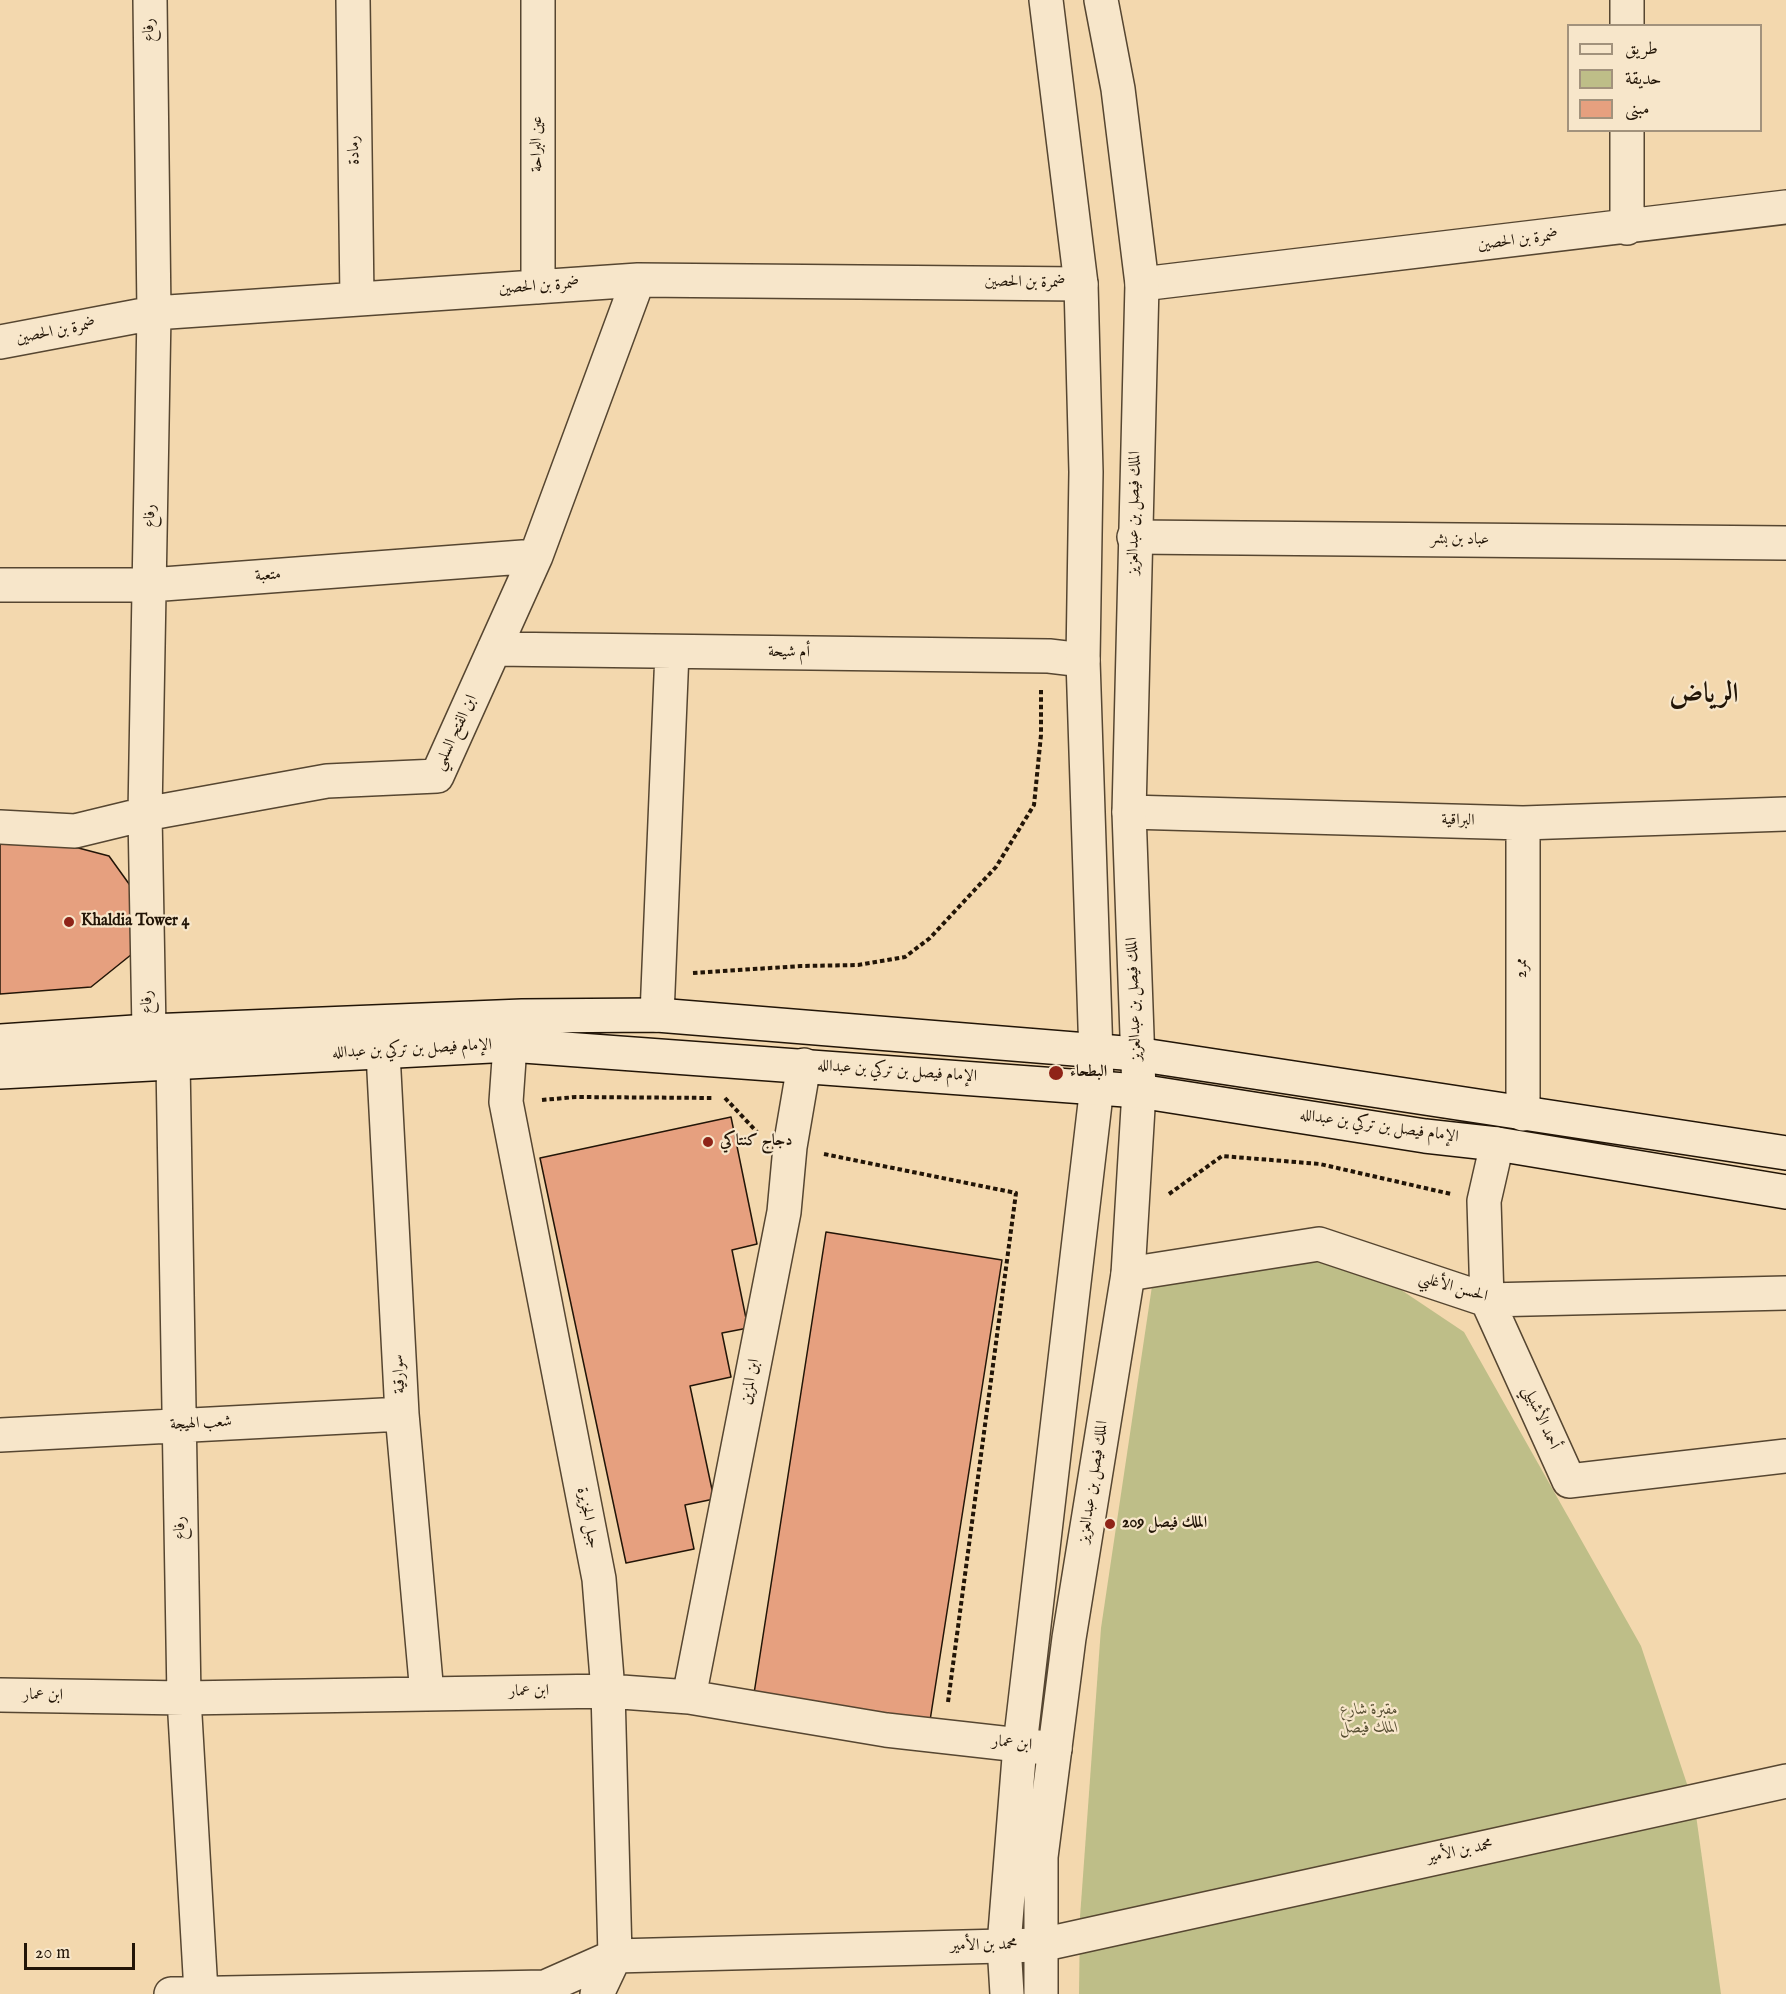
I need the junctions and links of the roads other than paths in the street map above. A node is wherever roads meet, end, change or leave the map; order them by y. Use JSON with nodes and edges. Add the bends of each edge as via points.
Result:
{"nodes":[{"id":1,"x":150,"y":0,"type":"edge"},
{"id":2,"x":353,"y":0,"type":"edge"},
{"id":3,"x":538,"y":0,"type":"edge"},
{"id":4,"x":1046,"y":0,"type":"edge"},
{"id":5,"x":1101,"y":0,"type":"edge"},
{"id":6,"x":1627,"y":0,"type":"edge"},
{"id":7,"x":1627,"y":24,"type":"edge"},
{"id":8,"x":1627,"y":132,"type":"edge"},
{"id":9,"x":1786,"y":207,"type":"edge"},
{"id":10,"x":1627,"y":228,"type":"junction"},
{"id":11,"x":638,"y":280,"type":"junction"},
{"id":12,"x":1081,"y":284,"type":"junction"},
{"id":13,"x":1142,"y":284,"type":"junction"},
{"id":14,"x":538,"y":287,"type":"junction"},
{"id":15,"x":357,"y":299,"type":"junction"},
{"id":16,"x":154,"y":313,"type":"junction"},
{"id":17,"x":0,"y":342,"type":"edge"},
{"id":18,"x":1134,"y":537,"type":"junction"},
{"id":19,"x":1786,"y":543,"type":"edge"},
{"id":20,"x":536,"y":556,"type":"junction"},
{"id":21,"x":0,"y":585,"type":"edge"},
{"id":22,"x":150,"y":585,"type":"junction"},
{"id":23,"x":494,"y":649,"type":"junction"},
{"id":24,"x":672,"y":652,"type":"junction"},
{"id":25,"x":1083,"y":660,"type":"junction"},
{"id":26,"x":1129,"y":812,"type":"junction"},
{"id":27,"x":145,"y":814,"type":"junction"},
{"id":28,"x":1786,"y":814,"type":"edge"},
{"id":29,"x":1,"y":823,"type":"edge"},
{"id":30,"x":1523,"y":823,"type":"junction"},
{"id":31,"x":657,"y":1015,"type":"junction"},
{"id":32,"x":149,"y":1031,"type":"junction"},
{"id":33,"x":0,"y":1041,"type":"edge"},
{"id":34,"x":510,"y":1045,"type":"junction"},
{"id":35,"x":1097,"y":1050,"type":"junction"},
{"id":36,"x":383,"y":1053,"type":"junction"},
{"id":37,"x":1137,"y":1054,"type":"junction"},
{"id":38,"x":173,"y":1062,"type":"junction"},
{"id":39,"x":804,"y":1065,"type":"junction"},
{"id":40,"x":0,"y":1072,"type":"edge"},
{"id":41,"x":1097,"y":1086,"type":"junction"},
{"id":42,"x":1139,"y":1090,"type":"junction"},
{"id":43,"x":1523,"y":1114,"type":"junction"},
{"id":44,"x":1497,"y":1144,"type":"junction"},
{"id":45,"x":1786,"y":1153,"type":"edge"},
{"id":46,"x":1786,"y":1192,"type":"edge"},
{"id":47,"x":1128,"y":1274,"type":"junction"},
{"id":48,"x":1786,"y":1293,"type":"edge"},
{"id":49,"x":1487,"y":1300,"type":"junction"},
{"id":50,"x":402,"y":1414,"type":"junction"},
{"id":51,"x":178,"y":1425,"type":"junction"},
{"id":52,"x":0,"y":1435,"type":"edge"},
{"id":53,"x":1786,"y":1456,"type":"edge"},
{"id":54,"x":608,"y":1691,"type":"junction"},
{"id":55,"x":427,"y":1694,"type":"junction"},
{"id":56,"x":0,"y":1695,"type":"edge"},
{"id":57,"x":689,"y":1697,"type":"junction"},
{"id":58,"x":184,"y":1698,"type":"junction"},
{"id":59,"x":1020,"y":1745,"type":"junction"},
{"id":60,"x":1055,"y":1749,"type":"junction"},
{"id":61,"x":1786,"y":1781,"type":"edge"},
{"id":62,"x":1004,"y":1945,"type":"junction"},
{"id":63,"x":1041,"y":1945,"type":"junction"},
{"id":64,"x":615,"y":1956,"type":"junction"},
{"id":65,"x":186,"y":1993,"type":"edge"},
{"id":66,"x":597,"y":1994,"type":"edge"},
{"id":67,"x":1006,"y":1994,"type":"edge"},
{"id":68,"x":1041,"y":1994,"type":"edge"}],
"edges":[{"from":1,"to":16,"type":"street","name":"رفاع"},
{"from":2,"to":15,"type":"street","name":"رمادة"},
{"from":3,"to":14,"type":"street","name":"عين البراحة"},
{"from":4,"to":12,"type":"street"},
{"from":5,"to":13,"type":"street","name":"الملك فيصل بن عبدالعزيز","via":[[1118,89]]},
{"from":6,"to":7,"type":"street"},
{"from":8,"to":10,"type":"street"},
{"from":9,"to":10,"type":"street","name":"ضمرة بن الحصين"},
{"from":10,"to":13,"type":"street","name":"ضمرة بن الحصين"},
{"from":11,"to":12,"type":"street","name":"ضمرة بن الحصين"},
{"from":11,"to":14,"type":"street","name":"ضمرة بن الحصين"},
{"from":11,"to":20,"type":"street","name":"ابن الفتح السلمي"},
{"from":12,"to":25,"type":"street","via":[[1086,472]]},
{"from":13,"to":18,"type":"street","name":"الملك فيصل بن عبدالعزيز"},
{"from":14,"to":15,"type":"street","name":"ضمرة بن الحصين"},
{"from":15,"to":16,"type":"street","name":"ضمرة بن الحصين"},
{"from":16,"to":17,"type":"street","name":"ضمرة بن الحصين"},
{"from":16,"to":22,"type":"street","name":"رفاع"},
{"from":18,"to":19,"type":"street","name":"عباد بن بشر"},
{"from":18,"to":26,"type":"street","name":"الملك فيصل بن عبدالعزيز"},
{"from":20,"to":22,"type":"street","name":"متعبة"},
{"from":20,"to":23,"type":"street","name":"ابن الفتح السلمي"},
{"from":21,"to":22,"type":"street","name":"متعبة"},
{"from":22,"to":27,"type":"street","name":"رفاع"},
{"from":23,"to":24,"type":"street","name":"أم شيحة"},
{"from":23,"to":27,"type":"street","name":"ابن الفتح السلمي","via":[[437,776],[327,781]]},
{"from":24,"to":25,"type":"street","name":"أم شيحة","via":[[1041,656]]},
{"from":24,"to":31,"type":"street"},
{"from":25,"to":35,"type":"street"},
{"from":26,"to":30,"type":"street","name":"البراقية"},
{"from":26,"to":37,"type":"street","name":"الملك فيصل بن عبدالعزيز"},
{"from":27,"to":29,"type":"street","name":"ابن الفتح السلمي","via":[[75,831]]},
{"from":27,"to":32,"type":"street","name":"رفاع"},
{"from":28,"to":30,"type":"street","name":"البراقية"},
{"from":30,"to":43,"type":"street","name":"ممر2"},
{"from":31,"to":32,"type":"street","name":"الإمام فيصل بن تركي بن عبدالله","via":[[522,1016]]},
{"from":31,"to":35,"type":"street","name":"الإمام فيصل بن تركي بن عبدالله"},
{"from":32,"to":33,"type":"street","name":"الإمام فيصل بن تركي بن عبدالله"},
{"from":34,"to":36,"type":"street","name":"الإمام فيصل بن تركي بن عبدالله"},
{"from":34,"to":39,"type":"street","name":"الإمام فيصل بن تركي بن عبدالله"},
{"from":34,"to":54,"type":"street","name":"جبل الجزيرة","via":[[506,1102],[599,1579]]},
{"from":35,"to":37,"type":"street","name":"الإمام فيصل بن تركي بن عبدالله"},
{"from":35,"to":41,"type":"street"},
{"from":36,"to":38,"type":"street","name":"الإمام فيصل بن تركي بن عبدالله"},
{"from":36,"to":50,"type":"street","name":"سوارقية"},
{"from":37,"to":42,"type":"street","name":"الملك فيصل بن عبدالعزيز"},
{"from":37,"to":43,"type":"street","name":"الإمام فيصل بن تركي بن عبدالله"},
{"from":38,"to":40,"type":"street","name":"الإمام فيصل بن تركي بن عبدالله"},
{"from":38,"to":51,"type":"street","name":"رفاع"},
{"from":39,"to":41,"type":"street","name":"الإمام فيصل بن تركي بن عبدالله"},
{"from":39,"to":57,"type":"street","name":"ابن المزين","via":[[784,1212]]},
{"from":41,"to":42,"type":"street","name":"الإمام فيصل بن تركي بن عبدالله"},
{"from":41,"to":59,"type":"street"},
{"from":42,"to":44,"type":"street","name":"الإمام فيصل بن تركي بن عبدالله"},
{"from":42,"to":47,"type":"street","name":"الملك فيصل بن عبدالعزيز"},
{"from":43,"to":45,"type":"street","name":"الإمام فيصل بن تركي بن عبدالله"},
{"from":44,"to":46,"type":"street","name":"الإمام فيصل بن تركي بن عبدالله"},
{"from":44,"to":49,"type":"street","name":"أحمد الأشبيلي","via":[[1484,1201]]},
{"from":47,"to":49,"type":"street","name":"الحسن الأغلبي","via":[[1319,1244]]},
{"from":47,"to":60,"type":"street","name":"الملك فيصل بن عبدالعزيز"},
{"from":48,"to":49,"type":"street","name":"الحسن الأغلبي"},
{"from":49,"to":53,"type":"street","name":"أحمد الأشبيلي","via":[[1569,1481]]},
{"from":50,"to":51,"type":"street","name":"شعب الهيجة"},
{"from":50,"to":55,"type":"street","name":"سوارقية"},
{"from":51,"to":52,"type":"street","name":"شعب الهيجة"},
{"from":51,"to":58,"type":"street","name":"رفاع"},
{"from":54,"to":55,"type":"street","name":"ابن عمار"},
{"from":54,"to":57,"type":"street","name":"ابن عمار"},
{"from":54,"to":64,"type":"street","name":"جبل الجزيرة"},
{"from":55,"to":58,"type":"street","name":"ابن عمار"},
{"from":56,"to":58,"type":"street","name":"ابن عمار"},
{"from":57,"to":59,"type":"street","name":"ابن عمار","via":[[886,1730]]},
{"from":58,"to":65,"type":"street","name":"رفاع"},
{"from":59,"to":60,"type":"street","name":"ابن عمار"},
{"from":59,"to":62,"type":"street"},
{"from":60,"to":63,"type":"street","name":"الملك فيصل بن عبدالعزيز","via":[[1041,1857]]},
{"from":61,"to":63,"type":"street","name":"محمد بن الأمير"},
{"from":62,"to":63,"type":"street","name":"محمد بن الأمير"},
{"from":62,"to":64,"type":"street","name":"محمد بن الأمير"},
{"from":62,"to":67,"type":"street"},
{"from":63,"to":68,"type":"street","name":"الملك فيصل بن عبدالعزيز"},
{"from":64,"to":65,"type":"street","name":"محمد بن الأمير","via":[[545,1987]]},
{"from":64,"to":66,"type":"street","name":"جبل الجزيرة"}]}
